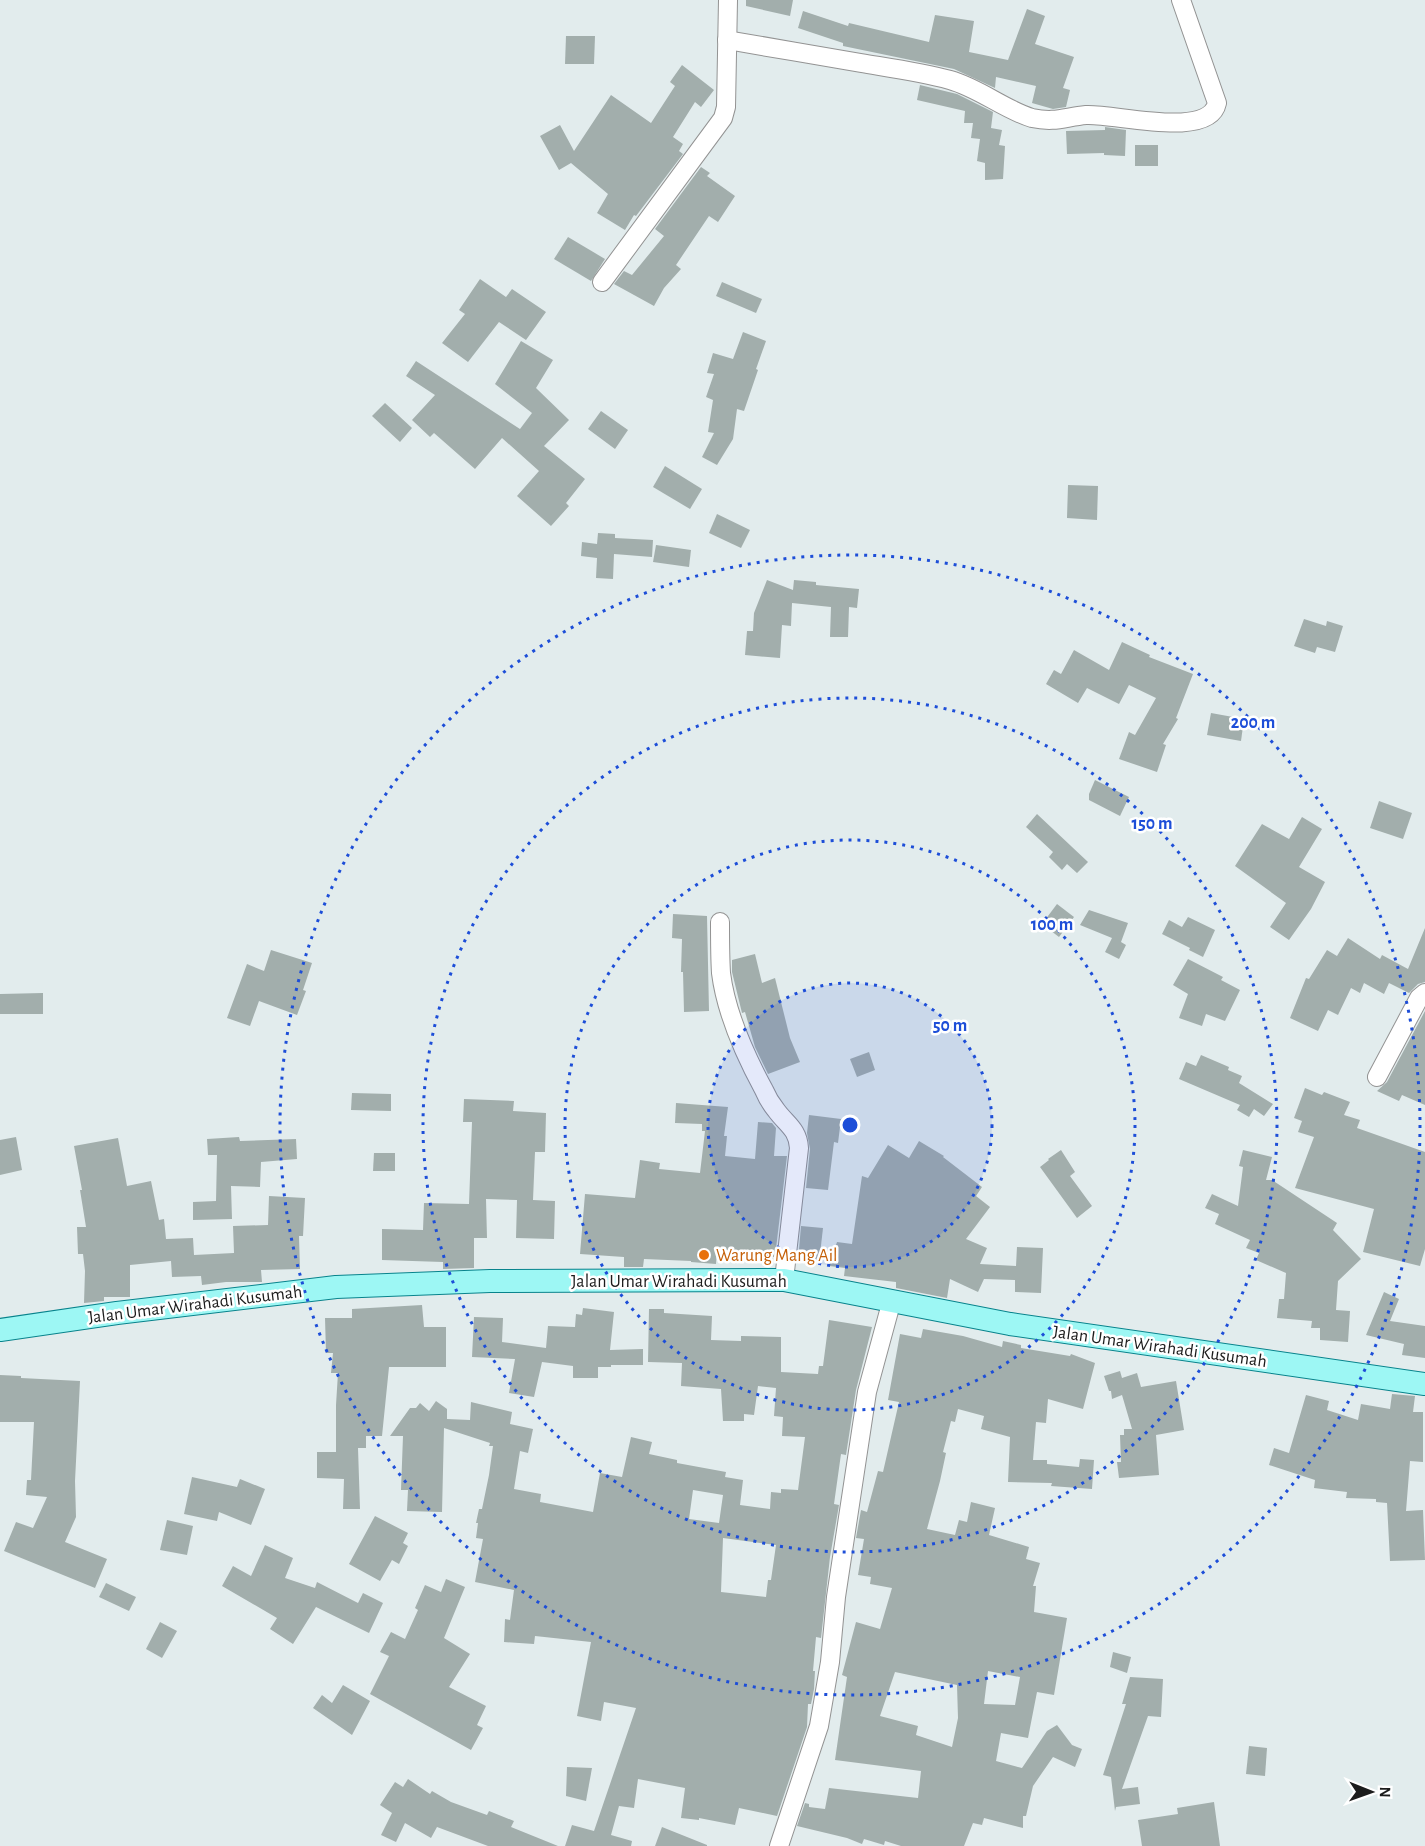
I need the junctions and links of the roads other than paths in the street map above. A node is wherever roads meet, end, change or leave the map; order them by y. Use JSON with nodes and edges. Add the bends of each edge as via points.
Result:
{"nodes":[{"id":1,"x":728,"y":0,"type":"edge"},
{"id":2,"x":1181,"y":0,"type":"edge"},
{"id":3,"x":727,"y":40,"type":"junction"},
{"id":4,"x":603,"y":282,"type":"dead end"},
{"id":5,"x":720,"y":922,"type":"dead end"},
{"id":6,"x":1425,"y":993,"type":"edge"},
{"id":7,"x":1377,"y":1077,"type":"dead end"},
{"id":8,"x":784,"y":1280,"type":"junction"},
{"id":9,"x":892,"y":1300,"type":"junction"},
{"id":10,"x":0,"y":1330,"type":"edge"},
{"id":11,"x":1425,"y":1384,"type":"edge"},
{"id":12,"x":779,"y":1846,"type":"edge"}],
"edges":[{"from":1,"to":3,"type":"street"},
{"from":2,"to":3,"type":"street","via":[[1217,103],[1215,111],[1200,121],[1085,115],[1063,120],[1031,117],[951,80]]},
{"from":3,"to":4,"type":"street","via":[[723,118]]},
{"from":5,"to":8,"type":"street","via":[[722,974],[735,1025],[765,1093],[799,1137]]},
{"from":6,"to":7,"type":"street"},
{"from":8,"to":9,"type":"main road","name":"Jalan Umar Wirahadi Kusumah"},
{"from":8,"to":10,"type":"main road","name":"Jalan Umar Wirahadi Kusumah","via":[[490,1281],[336,1287]]},
{"from":9,"to":11,"type":"main road","name":"Jalan Umar Wirahadi Kusumah","via":[[1010,1324]]},
{"from":9,"to":12,"type":"street","via":[[867,1392],[819,1726]]}]}
